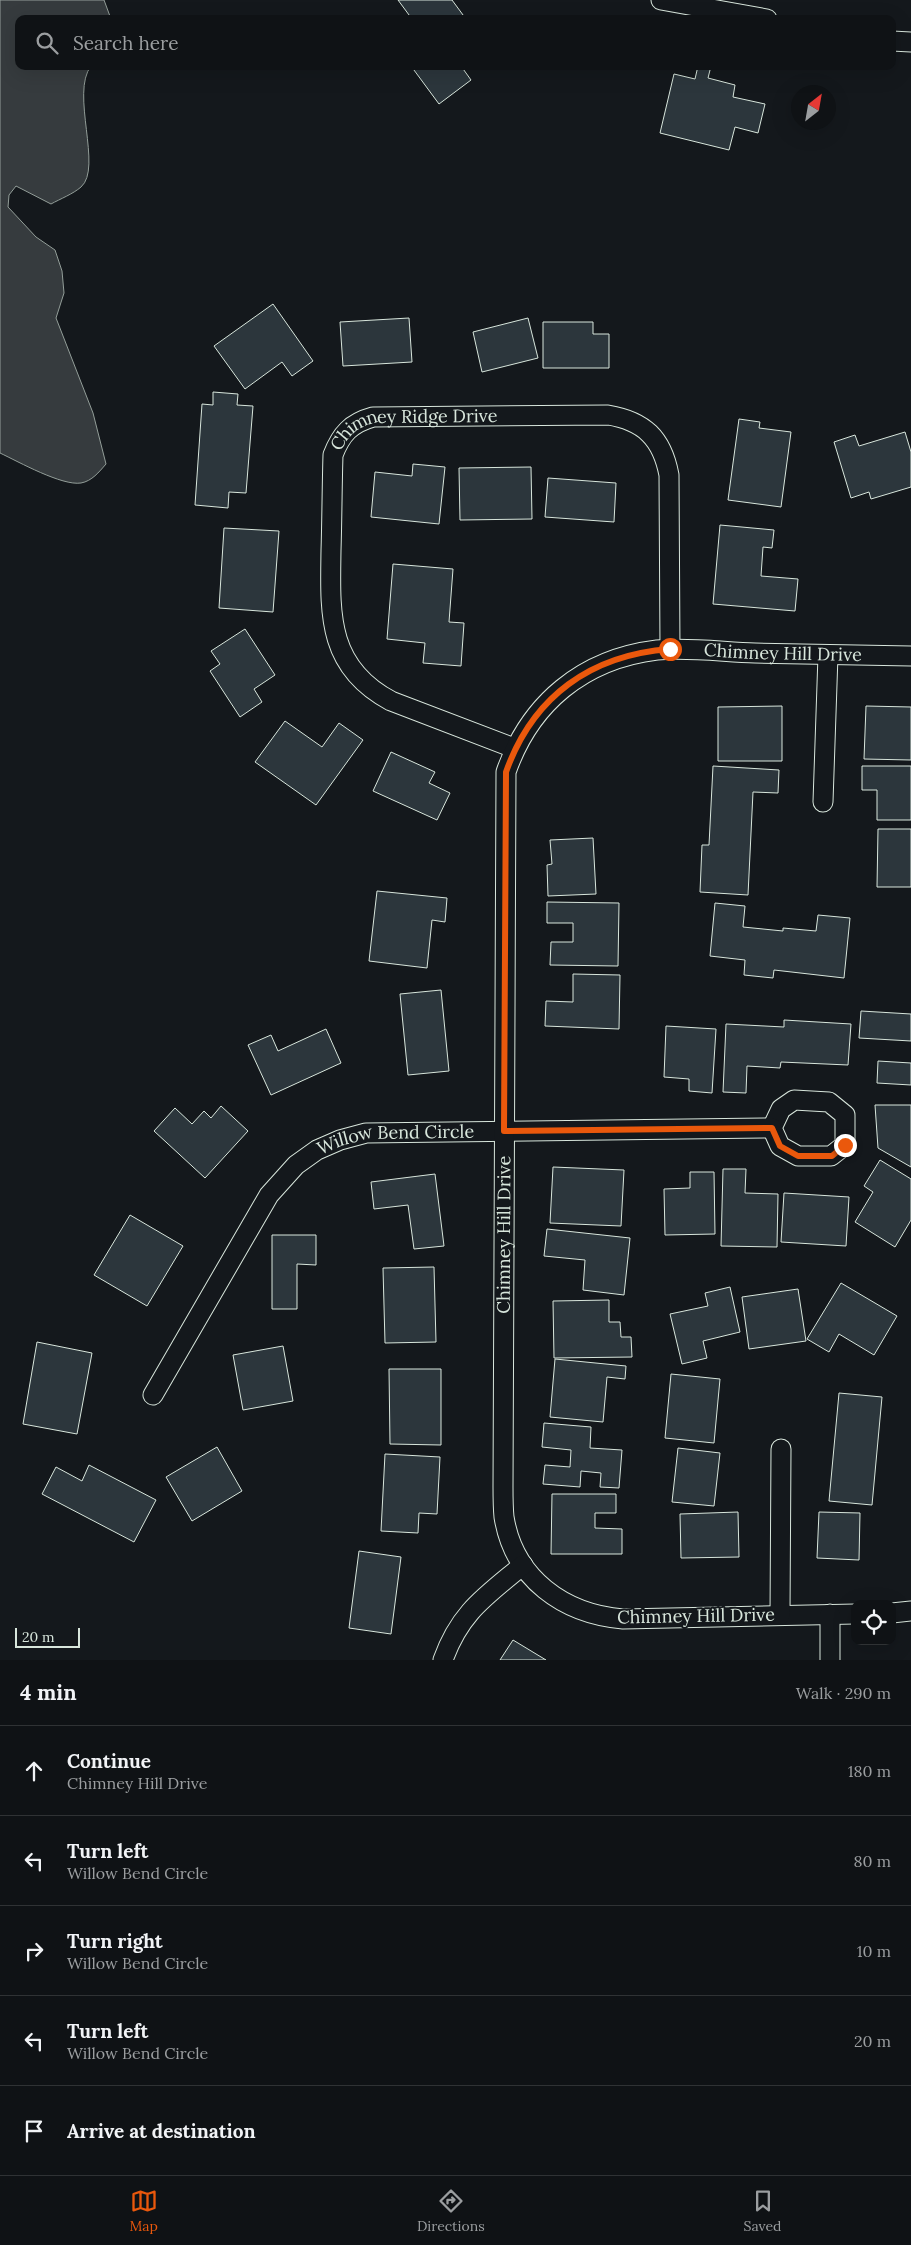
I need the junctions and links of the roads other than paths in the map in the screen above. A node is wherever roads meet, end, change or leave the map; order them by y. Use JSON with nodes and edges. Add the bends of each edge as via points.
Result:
{"nodes":[{"id":1,"x":661,"y":0,"type":"edge"},
{"id":2,"x":745,"y":15,"type":"edge"},
{"id":3,"x":896,"y":41,"type":"edge"},
{"id":4,"x":911,"y":42,"type":"edge"},
{"id":5,"x":670,"y":649,"type":"junction"},
{"id":6,"x":828,"y":655,"type":"junction"},
{"id":7,"x":911,"y":656,"type":"edge"},
{"id":8,"x":514,"y":748,"type":"junction"},
{"id":9,"x":823,"y":802,"type":"dead end"},
{"id":10,"x":772,"y":1128,"type":"dead end"},
{"id":11,"x":504,"y":1131,"type":"junction"},
{"id":12,"x":153,"y":1395,"type":"dead end"},
{"id":13,"x":781,"y":1449,"type":"dead end"},
{"id":14,"x":523,"y":1565,"type":"junction"},
{"id":15,"x":911,"y":1611,"type":"edge"},
{"id":16,"x":896,"y":1613,"type":"edge"},
{"id":17,"x":780,"y":1614,"type":"junction"},
{"id":18,"x":830,"y":1614,"type":"junction"},
{"id":19,"x":851,"y":1614,"type":"edge"},
{"id":20,"x":443,"y":1660,"type":"edge"},
{"id":21,"x":830,"y":1660,"type":"edge"}],
"edges":[{"from":1,"to":2,"type":"street"},
{"from":3,"to":4,"type":"street"},
{"from":5,"to":6,"type":"street","name":"Chimney Hill Drive"},
{"from":5,"to":8,"type":"street","name":"Chimney Hill Drive","via":[[630,655],[606,663],[575,680],[551,698],[531,720]]},
{"from":5,"to":8,"type":"street","name":"Chimney Ridge Drive","via":[[669,475],[660,446],[642,426],[608,414],[373,417],[360,420],[338,440],[333,454],[330,604],[337,640],[347,662],[371,689],[391,701]]},
{"from":6,"to":7,"type":"street","name":"Chimney Hill Drive"},
{"from":6,"to":9,"type":"street"},
{"from":8,"to":11,"type":"street","name":"Chimney Hill Drive","via":[[506,772]]},
{"from":10,"to":11,"type":"street","name":"Willow Bend Circle"},
{"from":11,"to":12,"type":"street","name":"Willow Bend Circle","via":[[366,1133],[340,1140],[296,1165],[269,1195]]},
{"from":11,"to":14,"type":"street","name":"Chimney Hill Drive","via":[[502,1486],[504,1518]]},
{"from":13,"to":17,"type":"street"},
{"from":14,"to":17,"type":"street","name":"Chimney Hill Drive","via":[[548,1594],[565,1604],[604,1617]]},
{"from":14,"to":20,"type":"street","via":[[472,1608]]},
{"from":15,"to":16,"type":"street"},
{"from":17,"to":18,"type":"street","name":"Chimney Hill Drive"},
{"from":18,"to":19,"type":"street","name":"Chimney Hill Drive"},
{"from":18,"to":21,"type":"street"}]}
